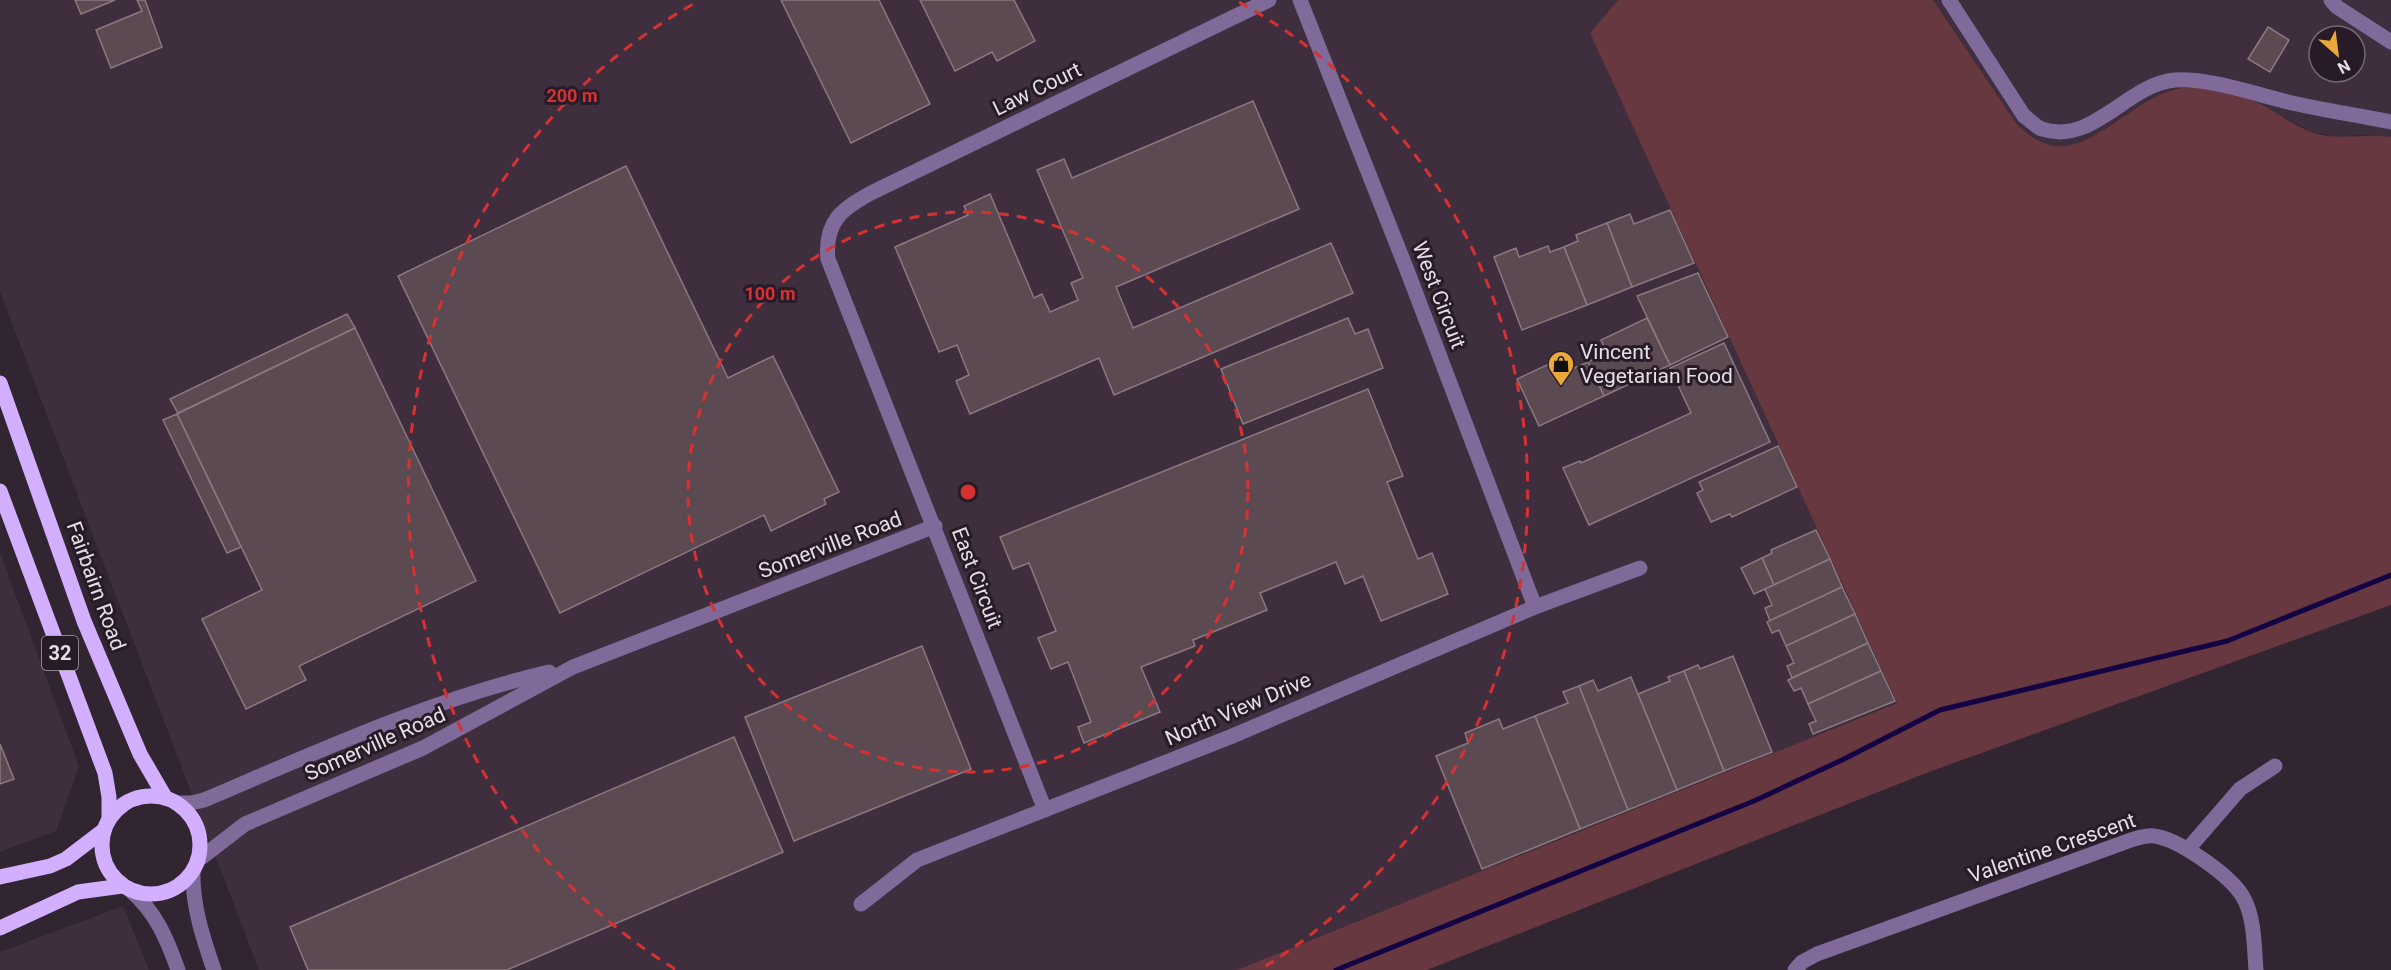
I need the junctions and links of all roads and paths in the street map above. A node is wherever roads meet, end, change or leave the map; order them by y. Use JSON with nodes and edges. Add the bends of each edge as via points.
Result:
{"nodes":[{"id":1,"x":1269,"y":0,"type":"edge"},
{"id":2,"x":1300,"y":0,"type":"edge"},
{"id":3,"x":1949,"y":0,"type":"edge"},
{"id":4,"x":2331,"y":0,"type":"edge"},
{"id":5,"x":2391,"y":42,"type":"edge"},
{"id":6,"x":2391,"y":122,"type":"edge"},
{"id":7,"x":832,"y":226,"type":"joint"},
{"id":8,"x":0,"y":383,"type":"edge"},
{"id":9,"x":0,"y":491,"type":"edge"},
{"id":10,"x":935,"y":526,"type":"junction"},
{"id":11,"x":1640,"y":568,"type":"dead end"},
{"id":12,"x":1534,"y":607,"type":"junction"},
{"id":13,"x":573,"y":667,"type":"junction"},
{"id":14,"x":2275,"y":766,"type":"dead end"},
{"id":15,"x":171,"y":800,"type":"junction"},
{"id":16,"x":1045,"y":810,"type":"junction"},
{"id":17,"x":106,"y":824,"type":"junction"},
{"id":18,"x":2188,"y":849,"type":"junction"},
{"id":19,"x":195,"y":866,"type":"junction"},
{"id":20,"x":0,"y":877,"type":"edge"},
{"id":21,"x":126,"y":888,"type":"junction"},
{"id":22,"x":861,"y":904,"type":"dead end"},
{"id":23,"x":0,"y":928,"type":"edge"},
{"id":24,"x":178,"y":970,"type":"edge"},
{"id":25,"x":214,"y":970,"type":"edge"},
{"id":26,"x":1795,"y":970,"type":"edge"},
{"id":27,"x":2256,"y":970,"type":"edge"}],
"edges":[{"from":1,"to":7,"type":"street","name":"Law Court","via":[[873,192],[843,211]]},
{"from":2,"to":12,"type":"street","name":"West Circuit"},
{"from":3,"to":6,"type":"street","via":[[2024,116],[2040,129],[2062,133],[2080,129],[2136,95],[2175,80],[2204,82]]},
{"from":4,"to":5,"type":"street"},
{"from":7,"to":10,"type":"street","name":"East Circuit","via":[[828,259]]},
{"from":8,"to":15,"type":"main road","name":"Fairbairn Road","number":"32","via":[[84,621],[140,754]]},
{"from":9,"to":17,"type":"main road","number":"32","via":[[105,773],[109,797]]},
{"from":10,"to":13,"type":"street","name":"Somerville Road"},
{"from":10,"to":16,"type":"street","name":"East Circuit"},
{"from":11,"to":12,"type":"street","name":"North View Drive"},
{"from":12,"to":16,"type":"street","name":"North View Drive","via":[[1230,737]]},
{"from":13,"to":15,"type":"street","name":"Somerville Road","via":[[444,702],[204,800]]},
{"from":13,"to":19,"type":"street","name":"Somerville Road","via":[[423,748],[245,824]]},
{"from":14,"to":18,"type":"street","via":[[2240,789]]},
{"from":15,"to":17,"type":"main road","via":[[149,795],[134,798],[120,806]]},
{"from":15,"to":19,"type":"main road","number":"32","via":[[188,813],[198,831]]},
{"from":16,"to":22,"type":"street","name":"North View Drive","via":[[917,860]]},
{"from":17,"to":20,"type":"main road","via":[[66,859]]},
{"from":17,"to":21,"type":"main road","number":"32","via":[[101,843],[103,859],[110,874]]},
{"from":18,"to":26,"type":"street","name":"Valentine Crescent","via":[[2151,835],[2131,840],[1817,954]]},
{"from":18,"to":27,"type":"street","name":"Valentine Crescent","via":[[2232,882],[2244,898]]},
{"from":19,"to":21,"type":"main road","via":[[185,880],[165,892],[142,894]]},
{"from":19,"to":25,"type":"street","via":[[192,891]]},
{"from":21,"to":23,"type":"main road","via":[[78,892]]},
{"from":21,"to":24,"type":"street","via":[[146,904]]}]}
